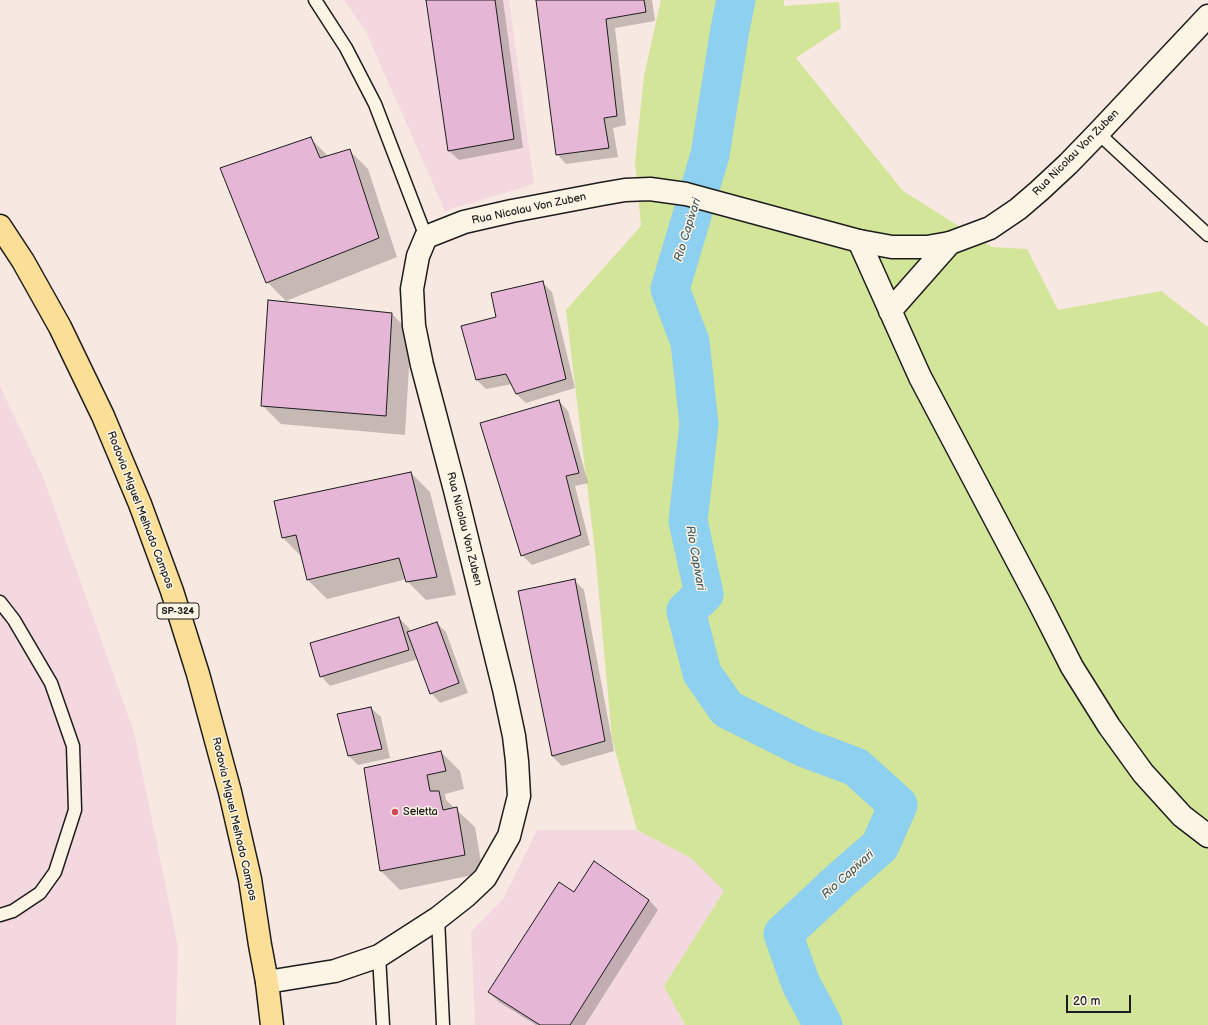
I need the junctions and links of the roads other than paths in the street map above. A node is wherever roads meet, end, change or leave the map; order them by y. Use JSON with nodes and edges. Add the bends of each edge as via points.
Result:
{"nodes":[{"id":1,"x":315,"y":0,"type":"edge"},
{"id":2,"x":1208,"y":16,"type":"edge"},
{"id":3,"x":1098,"y":133,"type":"junction"},
{"id":4,"x":0,"y":226,"type":"edge"},
{"id":5,"x":1208,"y":235,"type":"edge"},
{"id":6,"x":426,"y":237,"type":"junction"},
{"id":7,"x":859,"y":241,"type":"junction"},
{"id":8,"x":950,"y":243,"type":"junction"},
{"id":9,"x":890,"y":311,"type":"junction"},
{"id":10,"x":0,"y":602,"type":"edge"},
{"id":11,"x":1208,"y":836,"type":"edge"},
{"id":12,"x":0,"y":915,"type":"edge"},
{"id":13,"x":438,"y":918,"type":"junction"},
{"id":14,"x":379,"y":956,"type":"junction"},
{"id":15,"x":267,"y":982,"type":"junction"},
{"id":16,"x":272,"y":1025,"type":"edge"},
{"id":17,"x":382,"y":1025,"type":"edge"},
{"id":18,"x":443,"y":1025,"type":"edge"}],
"edges":[{"from":1,"to":6,"type":"lane","via":[[346,48],[375,104]]},
{"from":2,"to":3,"type":"street","name":"Rua Nicolau Von Zuben"},
{"from":3,"to":5,"type":"lane"},
{"from":3,"to":8,"type":"street","name":"Rua Nicolau Von Zuben","via":[[1018,209],[990,228]]},
{"from":4,"to":15,"type":"highway","name":"Rodovia Miguel Melhado Campos","number":"SP-324","via":[[60,327],[103,416],[140,504],[172,591],[230,792],[250,879]]},
{"from":6,"to":7,"type":"street","name":"Rua Nicolau Von Zuben","via":[[471,220],[512,210],[625,190],[650,189],[686,194]]},
{"from":6,"to":13,"type":"street","name":"Rua Nicolau Von Zuben","via":[[418,256],[412,289],[414,326],[504,689],[514,736],[519,796],[509,836],[485,878]]},
{"from":7,"to":8,"type":"street","name":"Rua Nicolau Von Zuben","via":[[892,247],[927,247]]},
{"from":7,"to":9,"type":"street"},
{"from":8,"to":9,"type":"street"},
{"from":9,"to":11,"type":"street","via":[[920,377],[1072,667],[1109,726],[1143,773],[1182,816]]},
{"from":10,"to":12,"type":"lane","via":[[14,620],[51,683],[73,746],[75,810],[55,872],[40,893],[13,911]]},
{"from":13,"to":14,"type":"street","name":"Rua Nicolau Von Zuben"},
{"from":13,"to":18,"type":"lane"},
{"from":14,"to":15,"type":"street","name":"Rua Nicolau Von Zuben","via":[[335,971]]},
{"from":14,"to":17,"type":"lane"},
{"from":15,"to":16,"type":"highway","name":"Rodovia Miguel Melhado Campos","number":"SP-324"}]}
